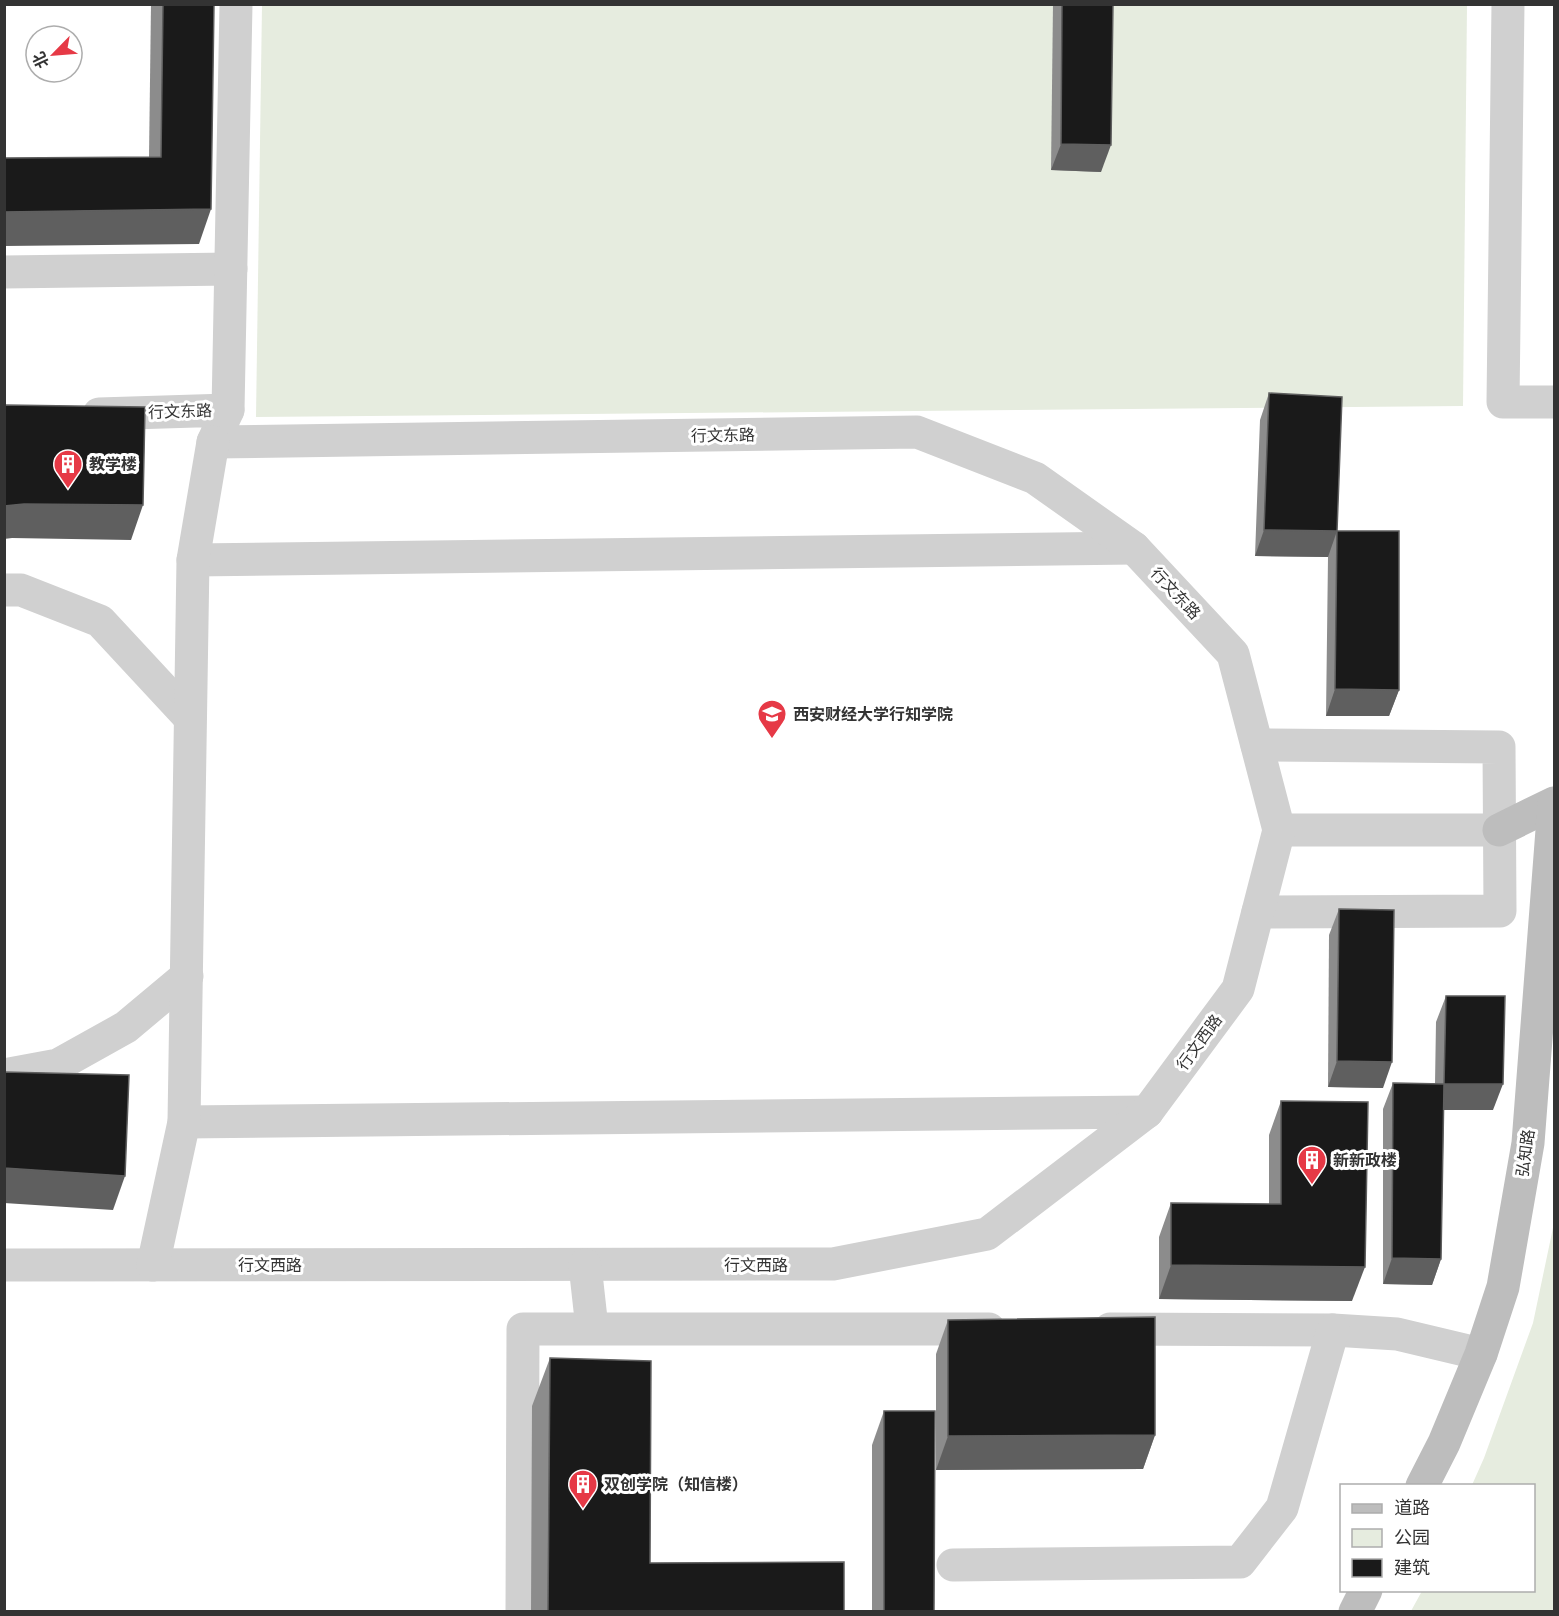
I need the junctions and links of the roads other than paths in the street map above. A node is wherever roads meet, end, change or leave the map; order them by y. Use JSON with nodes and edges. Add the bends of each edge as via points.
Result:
{"nodes":[{"id":1,"x":236,"y":4,"type":"edge"},
{"id":2,"x":1508,"y":4,"type":"edge"},
{"id":3,"x":231,"y":269,"type":"junction"},
{"id":4,"x":4,"y":272,"type":"edge"},
{"id":5,"x":1554,"y":402,"type":"edge"},
{"id":6,"x":228,"y":410,"type":"junction"},
{"id":7,"x":75,"y":415,"type":"edge"},
{"id":8,"x":213,"y":442,"type":"junction"},
{"id":9,"x":1134,"y":548,"type":"junction"},
{"id":10,"x":193,"y":560,"type":"junction"},
{"id":11,"x":4,"y":590,"type":"edge"},
{"id":12,"x":190,"y":718,"type":"junction"},
{"id":13,"x":1257,"y":745,"type":"junction"},
{"id":14,"x":1554,"y":803,"type":"edge"},
{"id":15,"x":1279,"y":830,"type":"junction"},
{"id":16,"x":1499,"y":830,"type":"junction"},
{"id":17,"x":1553,"y":840,"type":"edge"},
{"id":18,"x":1258,"y":912,"type":"junction"},
{"id":19,"x":187,"y":976,"type":"junction"},
{"id":20,"x":4,"y":1075,"type":"edge"},
{"id":21,"x":1147,"y":1112,"type":"junction"},
{"id":22,"x":184,"y":1122,"type":"junction"},
{"id":23,"x":4,"y":1265,"type":"edge"},
{"id":24,"x":153,"y":1265,"type":"junction"},
{"id":25,"x":585,"y":1265,"type":"junction"},
{"id":26,"x":592,"y":1328,"type":"junction"},
{"id":27,"x":1022,"y":1329,"type":"edge"},
{"id":28,"x":1082,"y":1329,"type":"edge"},
{"id":29,"x":1333,"y":1330,"type":"junction"},
{"id":30,"x":1480,"y":1354,"type":"junction"},
{"id":31,"x":1423,"y":1484,"type":"edge"},
{"id":32,"x":953,"y":1565,"type":"dead end"},
{"id":33,"x":1365,"y":1592,"type":"edge"},
{"id":34,"x":522,"y":1611,"type":"edge"},
{"id":35,"x":1355,"y":1611,"type":"edge"}],
"edges":[{"from":1,"to":3,"type":"street"},
{"from":2,"to":5,"type":"street","via":[[1503,402]]},
{"from":3,"to":4,"type":"street"},
{"from":3,"to":6,"type":"street"},
{"from":6,"to":7,"type":"street","name":"行文东路"},
{"from":6,"to":8,"type":"street","name":"行文东路"},
{"from":8,"to":9,"type":"street","name":"行文东路","via":[[917,432],[1035,478]]},
{"from":8,"to":10,"type":"street"},
{"from":9,"to":10,"type":"street"},
{"from":9,"to":13,"type":"street","name":"行文东路","via":[[1233,654]]},
{"from":10,"to":12,"type":"street"},
{"from":11,"to":12,"type":"street","via":[[21,590],[100,621]]},
{"from":12,"to":19,"type":"street"},
{"from":13,"to":15,"type":"street","name":"行文东路"},
{"from":13,"to":16,"type":"street","via":[[1499,747]]},
{"from":14,"to":16,"type":"street"},
{"from":14,"to":17,"type":"street","name":"弘知路"},
{"from":15,"to":16,"type":"street"},
{"from":15,"to":18,"type":"street","name":"行文西路"},
{"from":16,"to":17,"type":"street"},
{"from":16,"to":18,"type":"street","via":[[1500,911]]},
{"from":17,"to":30,"type":"street","name":"弘知路","via":[[1528,1143],[1503,1287]]},
{"from":18,"to":21,"type":"street","name":"行文西路","via":[[1238,989]]},
{"from":19,"to":20,"type":"street","via":[[126,1027],[58,1065]]},
{"from":19,"to":22,"type":"street"},
{"from":21,"to":22,"type":"street"},
{"from":21,"to":25,"type":"street","name":"行文西路","via":[[987,1234],[833,1264]]},
{"from":22,"to":24,"type":"street"},
{"from":23,"to":24,"type":"street","name":"行文西路"},
{"from":24,"to":25,"type":"street","name":"行文西路"},
{"from":25,"to":26,"type":"street"},
{"from":26,"to":27,"type":"street"},
{"from":26,"to":34,"type":"street","via":[[524,1329]]},
{"from":28,"to":29,"type":"street"},
{"from":29,"to":30,"type":"street","via":[[1397,1334]]},
{"from":29,"to":32,"type":"street","via":[[1282,1508],[1240,1562]]},
{"from":30,"to":31,"type":"street","name":"弘知路","via":[[1444,1443]]},
{"from":33,"to":35,"type":"street"}]}
